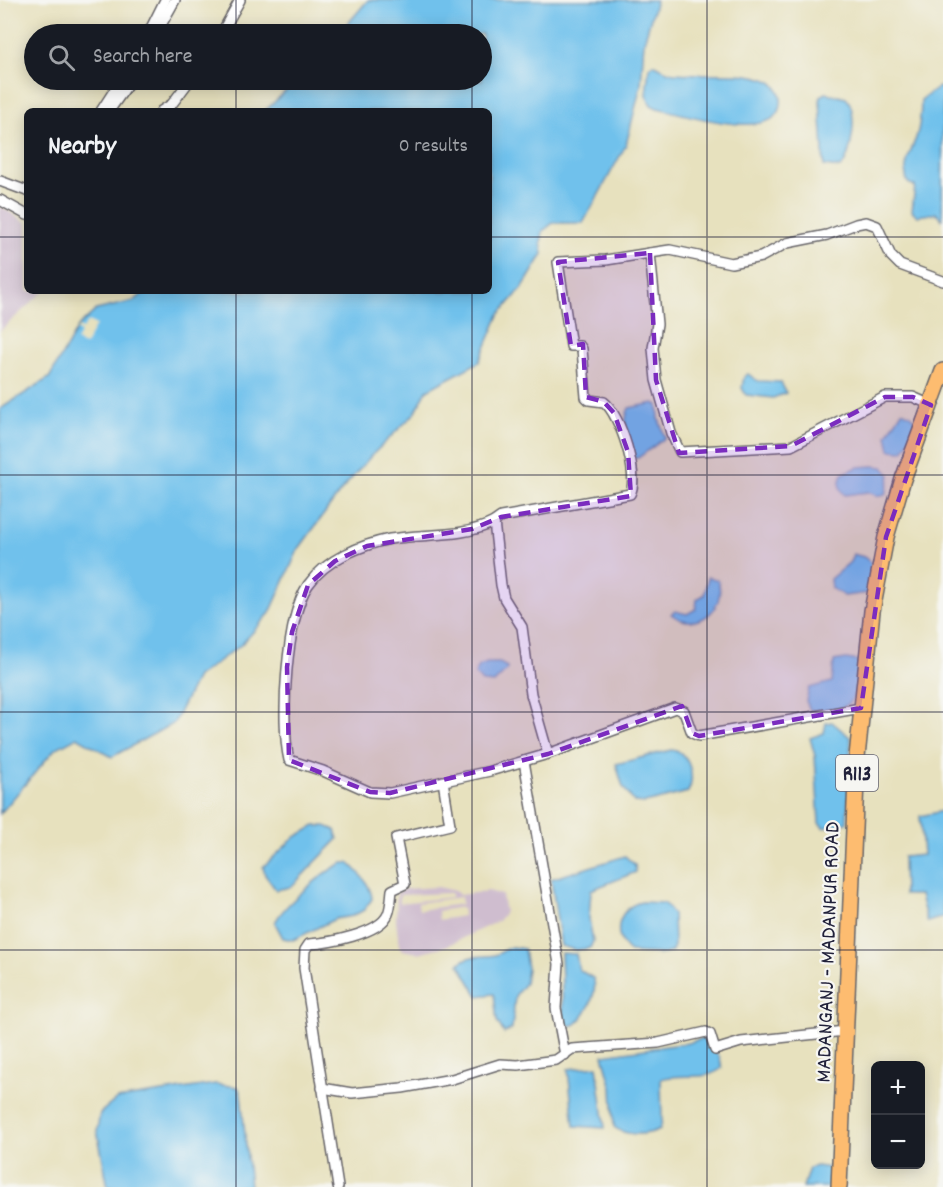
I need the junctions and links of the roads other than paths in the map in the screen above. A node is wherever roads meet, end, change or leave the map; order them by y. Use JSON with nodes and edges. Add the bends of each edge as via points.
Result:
{"nodes":[{"id":1,"x":165,"y":0,"type":"edge"},
{"id":2,"x":175,"y":0,"type":"edge"},
{"id":3,"x":240,"y":0,"type":"edge"},
{"id":4,"x":153,"y":24,"type":"edge"},
{"id":5,"x":162,"y":24,"type":"edge"},
{"id":6,"x":226,"y":24,"type":"edge"},
{"id":7,"x":115,"y":90,"type":"edge"},
{"id":8,"x":123,"y":90,"type":"edge"},
{"id":9,"x":182,"y":90,"type":"edge"},
{"id":10,"x":103,"y":108,"type":"edge"},
{"id":11,"x":111,"y":108,"type":"edge"},
{"id":12,"x":165,"y":108,"type":"edge"},
{"id":13,"x":0,"y":181,"type":"edge"},
{"id":14,"x":24,"y":190,"type":"edge"},
{"id":15,"x":0,"y":200,"type":"edge"},
{"id":16,"x":24,"y":213,"type":"edge"},
{"id":17,"x":650,"y":253,"type":"junction"},
{"id":18,"x":943,"y":281,"type":"edge"},
{"id":19,"x":943,"y":370,"type":"edge"},
{"id":20,"x":931,"y":405,"type":"junction"},
{"id":21,"x":494,"y":522,"type":"junction"},
{"id":22,"x":861,"y":708,"type":"junction"},
{"id":23,"x":548,"y":754,"type":"junction"},
{"id":24,"x":524,"y":761,"type":"junction"},
{"id":25,"x":443,"y":781,"type":"junction"},
{"id":26,"x":845,"y":1031,"type":"junction"},
{"id":27,"x":565,"y":1055,"type":"junction"},
{"id":28,"x":322,"y":1088,"type":"junction"},
{"id":29,"x":338,"y":1187,"type":"edge"},
{"id":30,"x":839,"y":1187,"type":"edge"}],
"edges":[{"from":1,"to":4,"type":"street"},
{"from":2,"to":5,"type":"street"},
{"from":3,"to":6,"type":"street"},
{"from":7,"to":10,"type":"street"},
{"from":8,"to":11,"type":"street"},
{"from":9,"to":12,"type":"street"},
{"from":13,"to":14,"type":"street"},
{"from":15,"to":16,"type":"street"},
{"from":17,"to":18,"type":"street","via":[[670,250],[731,263],[762,257],[788,243],[866,222],[877,226],[891,256],[900,265]]},
{"from":17,"to":20,"type":"street","via":[[657,324],[653,348],[656,380],[680,452],[791,446],[885,397],[913,397]]},
{"from":17,"to":21,"type":"street","via":[[558,262],[571,346],[580,346],[584,356],[586,397],[604,402],[614,412],[630,459],[630,494],[501,517]]},
{"from":19,"to":20,"type":"main road","name":"MADANGANJ - MADANPUR ROAD","number":"R113"},
{"from":20,"to":22,"type":"main road","name":"MADANGANJ - MADANPUR ROAD","number":"R113","via":[[886,537],[872,611]]},
{"from":21,"to":23,"type":"street","via":[[504,598],[522,627],[531,694]]},
{"from":21,"to":25,"type":"street","via":[[472,529],[392,539],[349,552],[308,585],[292,632],[286,677],[289,760],[377,794]]},
{"from":22,"to":23,"type":"street","via":[[699,736],[692,733],[684,711],[675,708]]},
{"from":22,"to":26,"type":"main road","name":"MADANGANJ - MADANPUR ROAD","number":"R113"},
{"from":23,"to":24,"type":"street"},
{"from":24,"to":25,"type":"street"},
{"from":24,"to":27,"type":"street","via":[[559,964],[556,1008]]},
{"from":25,"to":28,"type":"street","via":[[450,825],[396,838],[405,884],[392,890],[384,921],[358,935],[309,944],[304,950]]},
{"from":26,"to":27,"type":"street","via":[[741,1042],[715,1050],[706,1032],[658,1043],[572,1049]]},
{"from":26,"to":30,"type":"main road","name":"MADANGANJ - MADANPUR ROAD","number":"R113"},
{"from":27,"to":28,"type":"street","via":[[549,1061],[500,1064],[452,1079],[402,1088],[352,1093]]},
{"from":28,"to":29,"type":"street"}]}
